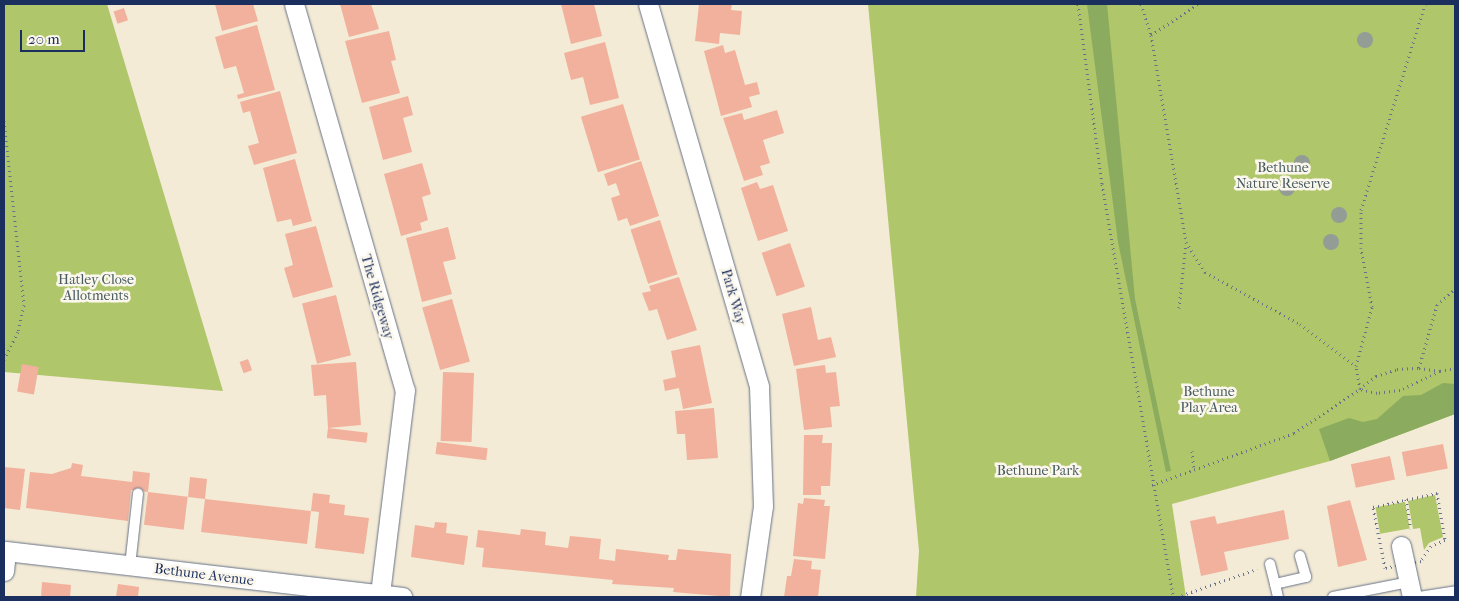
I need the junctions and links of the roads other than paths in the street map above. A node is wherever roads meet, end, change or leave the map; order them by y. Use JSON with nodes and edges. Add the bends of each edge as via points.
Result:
{"nodes":[{"id":1,"x":294,"y":4,"type":"edge"},
{"id":2,"x":648,"y":4,"type":"edge"},
{"id":3,"x":138,"y":493,"type":"dead end"},
{"id":4,"x":1401,"y":546,"type":"road end"},
{"id":5,"x":5,"y":551,"type":"edge"},
{"id":6,"x":1300,"y":556,"type":"dead end"},
{"id":7,"x":1270,"y":564,"type":"road end"},
{"id":8,"x":130,"y":566,"type":"junction"},
{"id":9,"x":4,"y":571,"type":"edge"},
{"id":10,"x":1275,"y":584,"type":"junction"},
{"id":11,"x":1410,"y":589,"type":"edge"},
{"id":12,"x":1455,"y":591,"type":"edge"},
{"id":13,"x":380,"y":596,"type":"junction"},
{"id":14,"x":402,"y":597,"type":"edge"},
{"id":15,"x":750,"y":597,"type":"edge"},
{"id":16,"x":1278,"y":597,"type":"edge"},
{"id":17,"x":1333,"y":597,"type":"edge"},
{"id":18,"x":1419,"y":597,"type":"edge"}],
"edges":[{"from":1,"to":13,"type":"street","name":"The Ridgeway","via":[[405,390]]},
{"from":2,"to":15,"type":"street","name":"Park Way","via":[[759,386],[764,506]]},
{"from":3,"to":8,"type":"lane"},
{"from":4,"to":11,"type":"street"},
{"from":5,"to":8,"type":"street","name":"Bethune Avenue"},
{"from":5,"to":9,"type":"street"},
{"from":6,"to":10,"type":"lane","via":[[1306,577]]},
{"from":7,"to":10,"type":"lane"},
{"from":8,"to":13,"type":"street","name":"Bethune Avenue"},
{"from":10,"to":16,"type":"lane"},
{"from":11,"to":17,"type":"lane"},
{"from":12,"to":18,"type":"lane"},
{"from":13,"to":14,"type":"street","name":"Bethune Avenue"}]}
